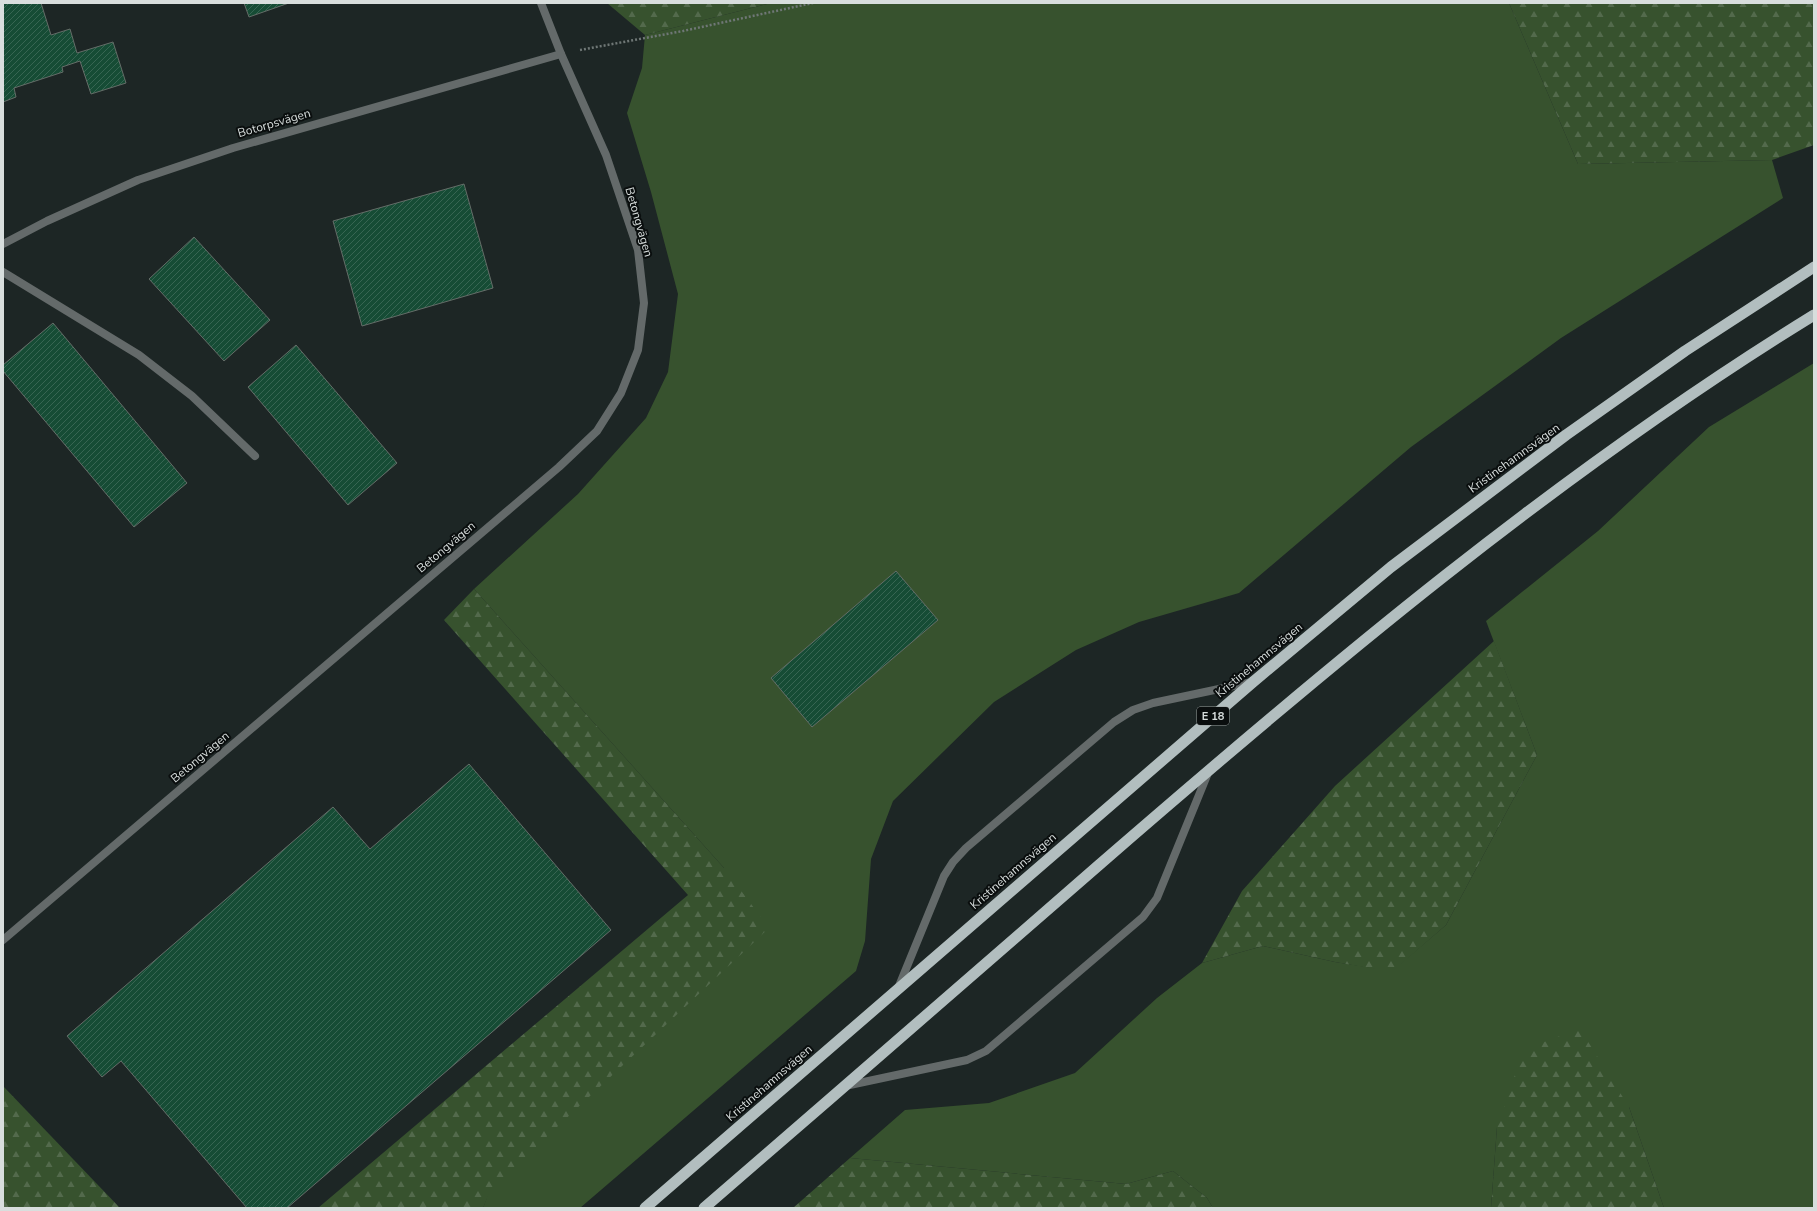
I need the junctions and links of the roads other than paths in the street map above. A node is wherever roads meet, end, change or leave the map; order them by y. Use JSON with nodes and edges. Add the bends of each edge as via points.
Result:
{"nodes":[{"id":1,"x":542,"y":3,"type":"edge"},
{"id":2,"x":561,"y":54,"type":"junction"},
{"id":3,"x":3,"y":244,"type":"edge"},
{"id":4,"x":1814,"y":267,"type":"edge"},
{"id":5,"x":3,"y":272,"type":"edge"},
{"id":6,"x":1814,"y":315,"type":"edge"},
{"id":7,"x":255,"y":456,"type":"dead end"},
{"id":8,"x":1253,"y":682,"type":"junction"},
{"id":9,"x":1209,"y":770,"type":"junction"},
{"id":10,"x":3,"y":940,"type":"edge"},
{"id":11,"x":899,"y":986,"type":"junction"},
{"id":12,"x":844,"y":1086,"type":"junction"},
{"id":13,"x":645,"y":1208,"type":"edge"},
{"id":14,"x":704,"y":1208,"type":"edge"}],
"edges":[{"from":1,"to":2,"type":"street","name":"Betongvägen"},
{"from":2,"to":3,"type":"street","name":"Botorpsvägen","via":[[226,150],[138,180]]},
{"from":2,"to":10,"type":"street","name":"Betongvägen","via":[[606,155],[638,250],[644,303],[638,350],[621,393],[597,430],[559,467]]},
{"from":4,"to":8,"type":"highway","name":"Kristinehamnsvägen","number":"E 18","via":[[1685,351],[1554,444],[1391,566]]},
{"from":5,"to":7,"type":"street","via":[[139,354],[192,396]]},
{"from":6,"to":9,"type":"highway","via":[[1676,405],[1481,545]]},
{"from":8,"to":11,"type":"highway","name":"Kristinehamnsvägen","number":"E 18"},
{"from":8,"to":11,"type":"street","number":"E 18","via":[[1153,702],[1133,710],[1114,722],[966,848],[944,876]]},
{"from":9,"to":12,"type":"highway"},
{"from":9,"to":12,"type":"street","via":[[1157,898],[1143,917],[986,1051],[967,1060]]},
{"from":11,"to":13,"type":"highway","name":"Kristinehamnsvägen","number":"E 18"},
{"from":12,"to":14,"type":"highway"}]}
